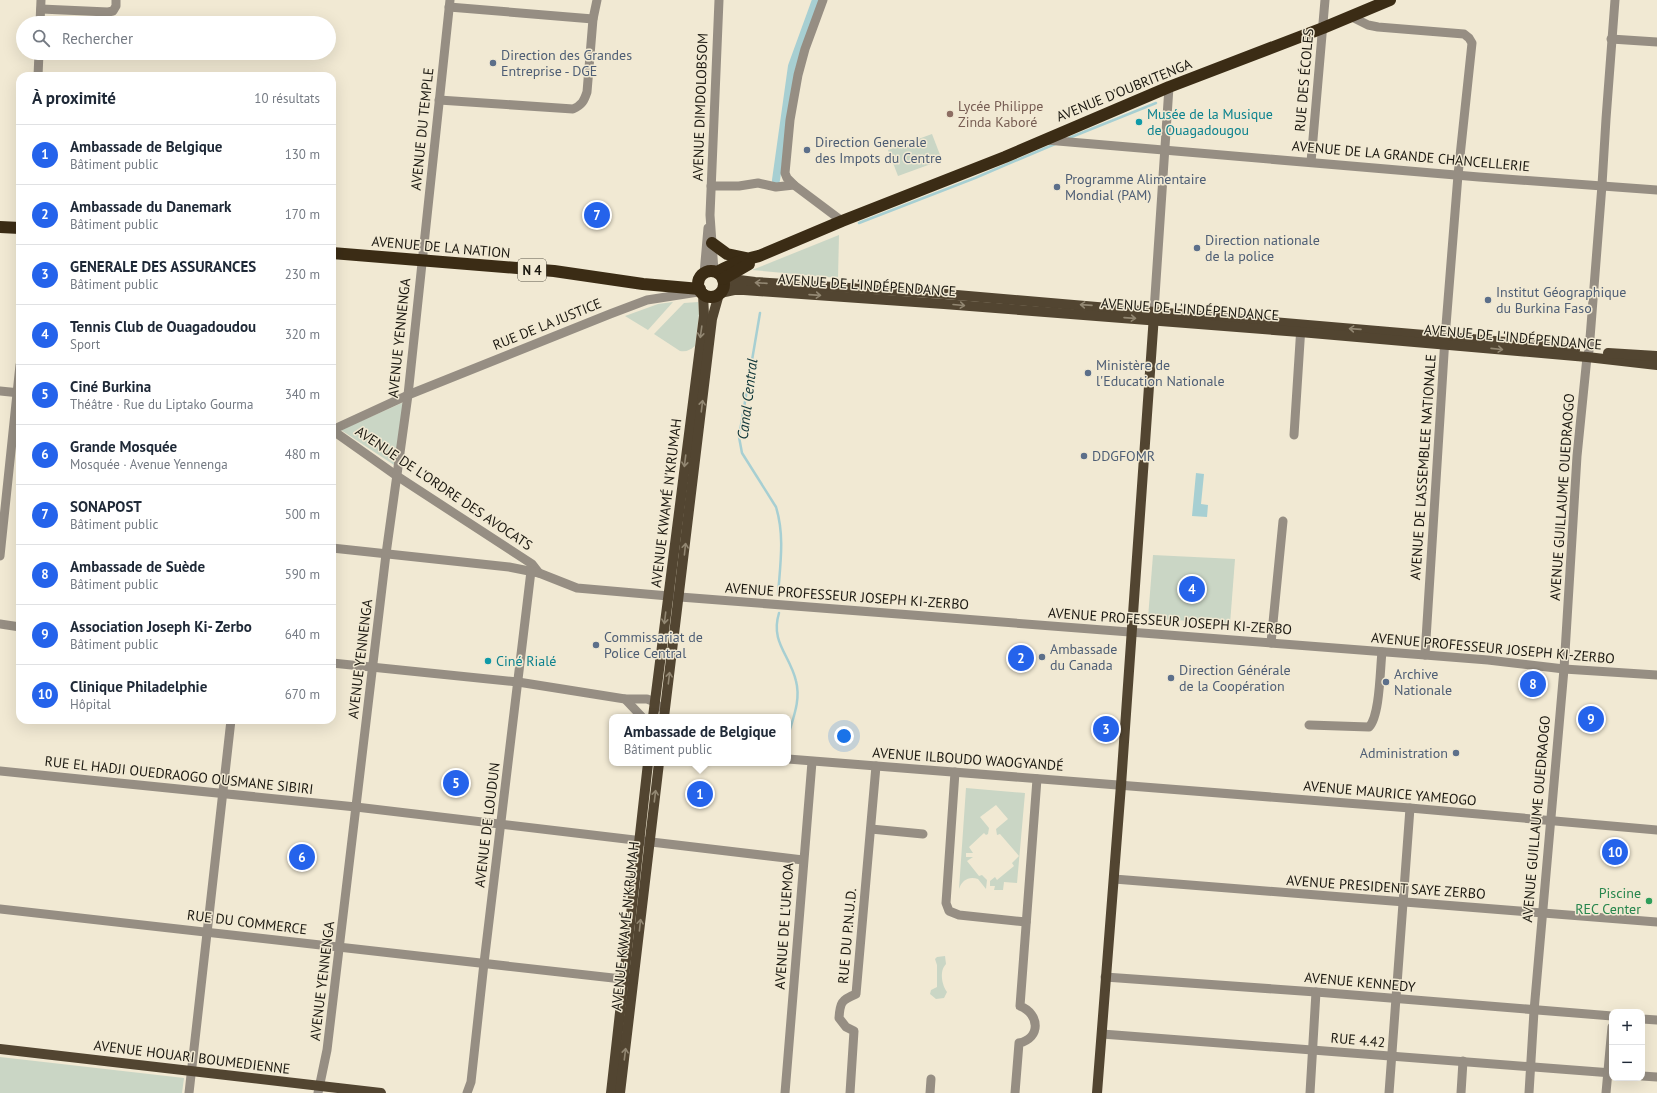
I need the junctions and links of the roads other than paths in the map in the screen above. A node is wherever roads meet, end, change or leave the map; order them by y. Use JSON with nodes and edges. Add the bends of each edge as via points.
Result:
{"nodes":[{"id":1,"x":116,"y":0,"type":"edge"},
{"id":2,"x":597,"y":0,"type":"edge"},
{"id":3,"x":719,"y":0,"type":"edge"},
{"id":4,"x":823,"y":0,"type":"edge"},
{"id":5,"x":1325,"y":0,"type":"edge"},
{"id":6,"x":1390,"y":0,"type":"edge"},
{"id":7,"x":1615,"y":0,"type":"edge"},
{"id":8,"x":449,"y":3,"type":"edge"},
{"id":9,"x":41,"y":4,"type":"edge"},
{"id":10,"x":40,"y":16,"type":"edge"},
{"id":11,"x":1350,"y":16,"type":"junction"},
{"id":12,"x":593,"y":19,"type":"junction"},
{"id":13,"x":1323,"y":28,"type":"junction"},
{"id":14,"x":1612,"y":39,"type":"junction"},
{"id":15,"x":1657,"y":42,"type":"edge"},
{"id":16,"x":39,"y":60,"type":"edge"},
{"id":17,"x":38,"y":72,"type":"edge"},
{"id":18,"x":1169,"y":88,"type":"junction"},
{"id":19,"x":439,"y":100,"type":"junction"},
{"id":20,"x":1043,"y":139,"type":"junction"},
{"id":21,"x":1166,"y":150,"type":"junction"},
{"id":22,"x":1311,"y":162,"type":"junction"},
{"id":23,"x":1458,"y":175,"type":"junction"},
{"id":24,"x":794,"y":185,"type":"junction"},
{"id":25,"x":1602,"y":185,"type":"junction"},
{"id":26,"x":711,"y":186,"type":"junction"},
{"id":27,"x":1657,"y":190,"type":"edge"},
{"id":28,"x":710,"y":215,"type":"junction"},
{"id":29,"x":842,"y":221,"type":"junction"},
{"id":30,"x":0,"y":227,"type":"edge"},
{"id":31,"x":16,"y":228,"type":"edge"},
{"id":32,"x":712,"y":243,"type":"junction"},
{"id":33,"x":336,"y":253,"type":"edge"},
{"id":34,"x":754,"y":257,"type":"junction"},
{"id":35,"x":421,"y":261,"type":"junction"},
{"id":36,"x":711,"y":284,"type":"junction"},
{"id":37,"x":1154,"y":315,"type":"junction"},
{"id":38,"x":1301,"y":328,"type":"junction"},
{"id":39,"x":1445,"y":341,"type":"junction"},
{"id":40,"x":1588,"y":354,"type":"junction"},
{"id":41,"x":1657,"y":356,"type":"edge"},
{"id":42,"x":1657,"y":364,"type":"edge"},
{"id":43,"x":0,"y":391,"type":"edge"},
{"id":44,"x":16,"y":393,"type":"edge"},
{"id":45,"x":408,"y":395,"type":"junction"},
{"id":46,"x":16,"y":408,"type":"edge"},
{"id":47,"x":336,"y":428,"type":"edge"},
{"id":48,"x":336,"y":433,"type":"edge"},
{"id":49,"x":1294,"y":435,"type":"dead end"},
{"id":50,"x":397,"y":476,"type":"junction"},
{"id":51,"x":2,"y":509,"type":"edge"},
{"id":52,"x":1282,"y":521,"type":"dead end"},
{"id":53,"x":682,"y":524,"type":"junction"},
{"id":54,"x":336,"y":548,"type":"edge"},
{"id":55,"x":386,"y":554,"type":"junction"},
{"id":56,"x":0,"y":556,"type":"edge"},
{"id":57,"x":535,"y":572,"type":"junction"},
{"id":58,"x":668,"y":596,"type":"junction"},
{"id":59,"x":680,"y":597,"type":"junction"},
{"id":60,"x":0,"y":624,"type":"edge"},
{"id":61,"x":16,"y":626,"type":"edge"},
{"id":62,"x":1132,"y":633,"type":"junction"},
{"id":63,"x":1271,"y":643,"type":"junction"},
{"id":64,"x":1382,"y":652,"type":"junction"},
{"id":65,"x":1425,"y":654,"type":"junction"},
{"id":66,"x":336,"y":663,"type":"edge"},
{"id":67,"x":373,"y":667,"type":"junction"},
{"id":68,"x":1564,"y":669,"type":"junction"},
{"id":69,"x":1657,"y":675,"type":"edge"},
{"id":70,"x":518,"y":682,"type":"junction"},
{"id":71,"x":626,"y":699,"type":"junction"},
{"id":72,"x":655,"y":702,"type":"junction"},
{"id":73,"x":640,"y":714,"type":"edge"},
{"id":74,"x":653,"y":714,"type":"edge"},
{"id":75,"x":664,"y":714,"type":"edge"},
{"id":76,"x":665,"y":714,"type":"edge"},
{"id":77,"x":231,"y":724,"type":"edge"},
{"id":78,"x":1309,"y":725,"type":"dead end"},
{"id":79,"x":791,"y":759,"type":"edge"},
{"id":80,"x":812,"y":762,"type":"junction"},
{"id":81,"x":648,"y":766,"type":"edge"},
{"id":82,"x":658,"y":766,"type":"edge"},
{"id":83,"x":876,"y":766,"type":"junction"},
{"id":84,"x":0,"y":770,"type":"edge"},
{"id":85,"x":956,"y":772,"type":"junction"},
{"id":86,"x":1037,"y":779,"type":"junction"},
{"id":87,"x":1121,"y":785,"type":"junction"},
{"id":88,"x":223,"y":793,"type":"junction"},
{"id":89,"x":356,"y":807,"type":"junction"},
{"id":90,"x":1410,"y":808,"type":"junction"},
{"id":91,"x":1550,"y":820,"type":"junction"},
{"id":92,"x":502,"y":825,"type":"junction"},
{"id":93,"x":870,"y":829,"type":"junction"},
{"id":94,"x":1657,"y":830,"type":"edge"},
{"id":95,"x":923,"y":834,"type":"dead end"},
{"id":96,"x":644,"y":842,"type":"junction"},
{"id":97,"x":803,"y":860,"type":"junction"},
{"id":98,"x":1114,"y":879,"type":"junction"},
{"id":99,"x":1403,"y":903,"type":"junction"},
{"id":100,"x":0,"y":909,"type":"edge"},
{"id":101,"x":1542,"y":913,"type":"junction"},
{"id":102,"x":1026,"y":922,"type":"junction"},
{"id":103,"x":1657,"y":922,"type":"edge"},
{"id":104,"x":208,"y":932,"type":"junction"},
{"id":105,"x":341,"y":947,"type":"junction"},
{"id":106,"x":484,"y":963,"type":"junction"},
{"id":107,"x":1105,"y":977,"type":"junction"},
{"id":108,"x":629,"y":980,"type":"junction"},
{"id":109,"x":1316,"y":992,"type":"junction"},
{"id":110,"x":1396,"y":999,"type":"junction"},
{"id":111,"x":1534,"y":1011,"type":"junction"},
{"id":112,"x":1609,"y":1016,"type":"edge"},
{"id":113,"x":1645,"y":1019,"type":"edge"},
{"id":114,"x":1657,"y":1020,"type":"edge"},
{"id":115,"x":1102,"y":1034,"type":"junction"},
{"id":116,"x":0,"y":1049,"type":"edge"},
{"id":117,"x":1313,"y":1050,"type":"junction"},
{"id":118,"x":1392,"y":1057,"type":"junction"},
{"id":119,"x":1463,"y":1062,"type":"junction"},
{"id":120,"x":1531,"y":1066,"type":"junction"},
{"id":121,"x":192,"y":1071,"type":"junction"},
{"id":122,"x":1609,"y":1073,"type":"edge"},
{"id":123,"x":1645,"y":1076,"type":"edge"},
{"id":124,"x":1657,"y":1077,"type":"edge"},
{"id":125,"x":1609,"y":1078,"type":"edge"},
{"id":126,"x":931,"y":1079,"type":"dead end"},
{"id":127,"x":471,"y":1082,"type":"junction"},
{"id":128,"x":323,"y":1090,"type":"edge"},
{"id":129,"x":190,"y":1093,"type":"edge"},
{"id":130,"x":381,"y":1093,"type":"edge"},
{"id":131,"x":467,"y":1093,"type":"edge"},
{"id":132,"x":473,"y":1093,"type":"edge"},
{"id":133,"x":611,"y":1093,"type":"edge"},
{"id":134,"x":620,"y":1093,"type":"edge"},
{"id":135,"x":785,"y":1093,"type":"edge"},
{"id":136,"x":850,"y":1093,"type":"edge"},
{"id":137,"x":930,"y":1093,"type":"edge"},
{"id":138,"x":1015,"y":1093,"type":"edge"},
{"id":139,"x":1098,"y":1093,"type":"edge"},
{"id":140,"x":1310,"y":1093,"type":"edge"},
{"id":141,"x":1389,"y":1093,"type":"edge"},
{"id":142,"x":1461,"y":1093,"type":"edge"},
{"id":143,"x":1529,"y":1093,"type":"edge"},
{"id":144,"x":1606,"y":1093,"type":"edge"}],
"edges":[{"from":1,"to":9,"type":"street","via":[[113,11],[108,12]]},
{"from":2,"to":12,"type":"street"},
{"from":3,"to":26,"type":"street","name":"AVENUE DIMDOLOBSOM"},
{"from":4,"to":24,"type":"street","via":[[800,63],[790,120],[785,173]]},
{"from":5,"to":13,"type":"street","name":"RUE DES ÉCOLES"},
{"from":6,"to":11,"type":"highway","name":"AVENUE D'OUBRITENGA"},
{"from":7,"to":14,"type":"street","name":"AVENUE GUILLAUME OUEDRAOGO"},
{"from":8,"to":12,"type":"street"},
{"from":8,"to":19,"type":"street","name":"AVENUE DU TEMPLE"},
{"from":9,"to":10,"type":"street"},
{"from":11,"to":13,"type":"highway","name":"AVENUE D'OUBRITENGA"},
{"from":11,"to":23,"type":"street","name":"AVENUE DE L'ASSEMBLEE NATIONALE","via":[[1378,27],[1464,34],[1472,42]]},
{"from":12,"to":19,"type":"street","via":[[587,92],[584,101],[573,109]]},
{"from":13,"to":18,"type":"highway","name":"AVENUE D'OUBRITENGA"},
{"from":13,"to":22,"type":"street","name":"RUE DES ÉCOLES"},
{"from":14,"to":15,"type":"street"},
{"from":14,"to":25,"type":"street","name":"AVENUE GUILLAUME OUEDRAOGO"},
{"from":16,"to":17,"type":"street"},
{"from":18,"to":20,"type":"highway","name":"AVENUE D'OUBRITENGA"},
{"from":18,"to":21,"type":"street"},
{"from":19,"to":35,"type":"street","name":"AVENUE DU TEMPLE"},
{"from":20,"to":21,"type":"street","name":"AVENUE DE LA GRANDE CHANCELLERIE"},
{"from":20,"to":29,"type":"highway","name":"AVENUE D'OUBRITENGA"},
{"from":21,"to":22,"type":"street","name":"AVENUE DE LA GRANDE CHANCELLERIE"},
{"from":21,"to":37,"type":"street"},
{"from":22,"to":23,"type":"street","name":"AVENUE DE LA GRANDE CHANCELLERIE"},
{"from":23,"to":25,"type":"street","name":"AVENUE DE LA GRANDE CHANCELLERIE"},
{"from":23,"to":39,"type":"street","name":"AVENUE DE L'ASSEMBLEE NATIONALE"},
{"from":24,"to":26,"type":"street","via":[[776,187],[758,183]]},
{"from":24,"to":29,"type":"street"},
{"from":25,"to":27,"type":"street","name":"AVENUE DE LA GRANDE CHANCELLERIE"},
{"from":25,"to":40,"type":"street","name":"AVENUE GUILLAUME OUEDRAOGO"},
{"from":26,"to":28,"type":"street","name":"AVENUE DIMDOLOBSOM"},
{"from":28,"to":32,"type":"street","name":"AVENUE DIMDOLOBSOM"},
{"from":28,"to":36,"type":"street","name":"AVENUE DIMDOLOBSOM","via":[[706,241]]},
{"from":29,"to":34,"type":"highway","name":"AVENUE D'OUBRITENGA"},
{"from":30,"to":31,"type":"highway"},
{"from":32,"to":34,"type":"highway","via":[[734,257]]},
{"from":32,"to":36,"type":"street","name":"AVENUE DIMDOLOBSOM"},
{"from":33,"to":35,"type":"highway","name":"AVENUE DE LA NATION","number":"N 4"},
{"from":34,"to":36,"type":"highway","name":"AVENUE D'OUBRITENGA"},
{"from":35,"to":36,"type":"highway","name":"AVENUE DE LA NATION","number":"N 4","via":[[554,271],[643,284]]},
{"from":35,"to":45,"type":"street","name":"AVENUE YENNENGA"},
{"from":36,"to":37,"type":"main road","name":"AVENUE DE L'INDÉPENDANCE","via":[[734,290],[944,299]]},
{"from":36,"to":45,"type":"street","name":"RUE DE LA JUSTICE","via":[[647,300]]},
{"from":36,"to":53,"type":"main road","name":"AVENUE KWAMÉ N'KRUMAH","one_way":true,"via":[[704,316]]},
{"from":53,"to":36,"type":"main road","name":"AVENUE KWAMÉ N'KRUMAH","one_way":true,"via":[[712,319]]},
{"from":37,"to":38,"type":"main road","name":"AVENUE DE L'INDÉPENDANCE"},
{"from":37,"to":62,"type":"main road"},
{"from":38,"to":39,"type":"main road","name":"AVENUE DE L'INDÉPENDANCE"},
{"from":38,"to":49,"type":"street"},
{"from":39,"to":40,"type":"main road","name":"AVENUE DE L'INDÉPENDANCE"},
{"from":39,"to":65,"type":"street","name":"AVENUE DE L'ASSEMBLEE NATIONALE"},
{"from":40,"to":41,"type":"main road","name":"AVENUE DE L'INDÉPENDANCE"},
{"from":40,"to":42,"type":"main road","name":"AVENUE DE L'INDÉPENDANCE"},
{"from":40,"to":68,"type":"street","name":"AVENUE GUILLAUME OUEDRAOGO","via":[[1577,456]]},
{"from":43,"to":44,"type":"street"},
{"from":45,"to":47,"type":"street","name":"RUE DE LA JUSTICE"},
{"from":45,"to":50,"type":"street","name":"AVENUE YENNENGA"},
{"from":46,"to":51,"type":"street"},
{"from":48,"to":50,"type":"street","name":"AVENUE DE L'ORDRE DES AVOCATS"},
{"from":50,"to":55,"type":"street","name":"AVENUE YENNENGA"},
{"from":50,"to":57,"type":"street","name":"AVENUE DE L'ORDRE DES AVOCATS","via":[[532,564]]},
{"from":51,"to":56,"type":"street"},
{"from":52,"to":63,"type":"street"},
{"from":53,"to":58,"type":"main road","name":"AVENUE KWAMÉ N'KRUMAH"},
{"from":59,"to":53,"type":"main road","name":"AVENUE KWAMÉ N'KRUMAH","one_way":true},
{"from":54,"to":55,"type":"street"},
{"from":55,"to":57,"type":"street"},
{"from":55,"to":67,"type":"street","name":"AVENUE YENNENGA"},
{"from":57,"to":58,"type":"street","name":"AVENUE PROFESSEUR JOSEPH KI-ZERBO","via":[[576,588]]},
{"from":57,"to":70,"type":"street","name":"AVENUE DE LOUDUN"},
{"from":58,"to":59,"type":"street","name":"AVENUE PROFESSEUR JOSEPH KI-ZERBO"},
{"from":58,"to":72,"type":"main road","name":"AVENUE KWAMÉ N'KRUMAH","one_way":true},
{"from":59,"to":62,"type":"street","name":"AVENUE PROFESSEUR JOSEPH KI-ZERBO"},
{"from":76,"to":59,"type":"main road","name":"AVENUE KWAMÉ N'KRUMAH","one_way":true},
{"from":60,"to":61,"type":"street"},
{"from":62,"to":63,"type":"street","name":"AVENUE PROFESSEUR JOSEPH KI-ZERBO"},
{"from":62,"to":87,"type":"main road"},
{"from":63,"to":64,"type":"street","name":"AVENUE PROFESSEUR JOSEPH KI-ZERBO"},
{"from":64,"to":65,"type":"street","name":"AVENUE PROFESSEUR JOSEPH KI-ZERBO"},
{"from":64,"to":78,"type":"street","via":[[1376,710],[1369,727]]},
{"from":65,"to":68,"type":"street","name":"AVENUE PROFESSEUR JOSEPH KI-ZERBO"},
{"from":66,"to":67,"type":"street"},
{"from":67,"to":70,"type":"street"},
{"from":67,"to":89,"type":"street","name":"AVENUE YENNENGA"},
{"from":68,"to":69,"type":"street","name":"AVENUE PROFESSEUR JOSEPH KI-ZERBO"},
{"from":68,"to":91,"type":"street","name":"AVENUE GUILLAUME OUEDRAOGO"},
{"from":70,"to":71,"type":"street"},
{"from":70,"to":92,"type":"street","name":"AVENUE DE LOUDUN"},
{"from":71,"to":72,"type":"street","via":[[639,698]]},
{"from":71,"to":73,"type":"street"},
{"from":72,"to":74,"type":"main road","name":"AVENUE KWAMÉ N'KRUMAH"},
{"from":72,"to":75,"type":"street"},
{"from":77,"to":88,"type":"street"},
{"from":79,"to":80,"type":"street","name":"AVENUE ILBOUDO WAOGYANDÉ"},
{"from":80,"to":83,"type":"street","name":"AVENUE ILBOUDO WAOGYANDÉ"},
{"from":80,"to":97,"type":"street","name":"AVENUE DE L'UEMOA"},
{"from":81,"to":96,"type":"main road","name":"AVENUE KWAMÉ N'KRUMAH"},
{"from":96,"to":82,"type":"main road","name":"AVENUE KWAMÉ N'KRUMAH","one_way":true},
{"from":83,"to":85,"type":"street","name":"AVENUE ILBOUDO WAOGYANDÉ"},
{"from":83,"to":93,"type":"street","name":"RUE DU P.N.U.D."},
{"from":84,"to":88,"type":"street","name":"RUE EL HADJI OUEDRAOGO OUSMANE SIBIRI"},
{"from":85,"to":86,"type":"street","name":"AVENUE ILBOUDO WAOGYANDÉ"},
{"from":85,"to":102,"type":"street","via":[[946,903],[949,911],[959,915]]},
{"from":86,"to":87,"type":"street","name":"AVENUE ILBOUDO WAOGYANDÉ"},
{"from":86,"to":102,"type":"street"},
{"from":87,"to":90,"type":"street","name":"AVENUE MAURICE YAMEOGO"},
{"from":87,"to":98,"type":"main road"},
{"from":88,"to":89,"type":"street","name":"RUE EL HADJI OUEDRAOGO OUSMANE SIBIRI"},
{"from":88,"to":104,"type":"street"},
{"from":89,"to":92,"type":"street","name":"RUE EL HADJI OUEDRAOGO OUSMANE SIBIRI"},
{"from":89,"to":105,"type":"street","name":"AVENUE YENNENGA"},
{"from":90,"to":91,"type":"street","name":"AVENUE MAURICE YAMEOGO"},
{"from":90,"to":99,"type":"street"},
{"from":91,"to":94,"type":"street","name":"AVENUE MAURICE YAMEOGO"},
{"from":91,"to":101,"type":"street","name":"AVENUE GUILLAUME OUEDRAOGO"},
{"from":92,"to":96,"type":"street","name":"RUE EL HADJI OUEDRAOGO OUSMANE SIBIRI"},
{"from":92,"to":106,"type":"street","name":"AVENUE DE LOUDUN"},
{"from":93,"to":95,"type":"street"},
{"from":93,"to":136,"type":"street","name":"RUE DU P.N.U.D.","via":[[856,994],[846,998],[839,1007],[839,1018],[854,1031]]},
{"from":96,"to":97,"type":"street","name":"RUE EL HADJI OUEDRAOGO OUSMANE SIBIRI"},
{"from":96,"to":108,"type":"main road","name":"AVENUE KWAMÉ N'KRUMAH"},
{"from":97,"to":135,"type":"street","name":"AVENUE DE L'UEMOA"},
{"from":98,"to":99,"type":"street","name":"AVENUE PRESIDENT SAYE ZERBO"},
{"from":98,"to":107,"type":"main road"},
{"from":99,"to":101,"type":"street","name":"AVENUE PRESIDENT SAYE ZERBO"},
{"from":99,"to":110,"type":"street"},
{"from":100,"to":104,"type":"street","name":"RUE DU COMMERCE"},
{"from":101,"to":103,"type":"street","name":"AVENUE PRESIDENT SAYE ZERBO"},
{"from":101,"to":111,"type":"street","name":"AVENUE GUILLAUME OUEDRAOGO"},
{"from":102,"to":138,"type":"street","via":[[1020,1006],[1034,1017],[1035,1023],[1030,1039],[1019,1043]]},
{"from":104,"to":105,"type":"street","name":"RUE DU COMMERCE"},
{"from":104,"to":121,"type":"street"},
{"from":105,"to":106,"type":"street","name":"RUE DU COMMERCE"},
{"from":105,"to":128,"type":"street","name":"AVENUE YENNENGA"},
{"from":106,"to":108,"type":"street","name":"RUE DU COMMERCE"},
{"from":106,"to":127,"type":"street","name":"AVENUE DE LOUDUN"},
{"from":107,"to":109,"type":"street","name":"AVENUE KENNEDY"},
{"from":107,"to":115,"type":"main road"},
{"from":108,"to":133,"type":"main road","name":"AVENUE KWAMÉ N'KRUMAH"},
{"from":134,"to":108,"type":"main road","name":"AVENUE KWAMÉ N'KRUMAH","one_way":true},
{"from":109,"to":110,"type":"street","name":"AVENUE KENNEDY"},
{"from":109,"to":117,"type":"street"},
{"from":110,"to":111,"type":"street","name":"AVENUE KENNEDY"},
{"from":110,"to":118,"type":"street"},
{"from":111,"to":112,"type":"street","name":"AVENUE KENNEDY"},
{"from":111,"to":120,"type":"street","name":"AVENUE GUILLAUME OUEDRAOGO"},
{"from":113,"to":114,"type":"street"},
{"from":115,"to":117,"type":"street","name":"RUE 4.42"},
{"from":115,"to":139,"type":"main road"},
{"from":116,"to":121,"type":"main road","name":"AVENUE HOUARI BOUMEDIENNE"},
{"from":117,"to":118,"type":"street","name":"RUE 4.42"},
{"from":117,"to":140,"type":"street"},
{"from":118,"to":119,"type":"street","name":"RUE 4.42"},
{"from":118,"to":141,"type":"street"},
{"from":119,"to":120,"type":"street","name":"RUE 4.42"},
{"from":119,"to":142,"type":"street"},
{"from":120,"to":122,"type":"street","name":"RUE 4.42"},
{"from":120,"to":143,"type":"street","name":"AVENUE GUILLAUME OUEDRAOGO"},
{"from":121,"to":128,"type":"main road","name":"AVENUE HOUARI BOUMEDIENNE"},
{"from":121,"to":129,"type":"street"},
{"from":123,"to":124,"type":"street"},
{"from":125,"to":144,"type":"street"},
{"from":126,"to":137,"type":"street"},
{"from":127,"to":131,"type":"street","name":"AVENUE DE LOUDUN"},
{"from":127,"to":132,"type":"street","name":"AVENUE DE LOUDUN"},
{"from":128,"to":130,"type":"main road","name":"AVENUE HOUARI BOUMEDIENNE"}]}
